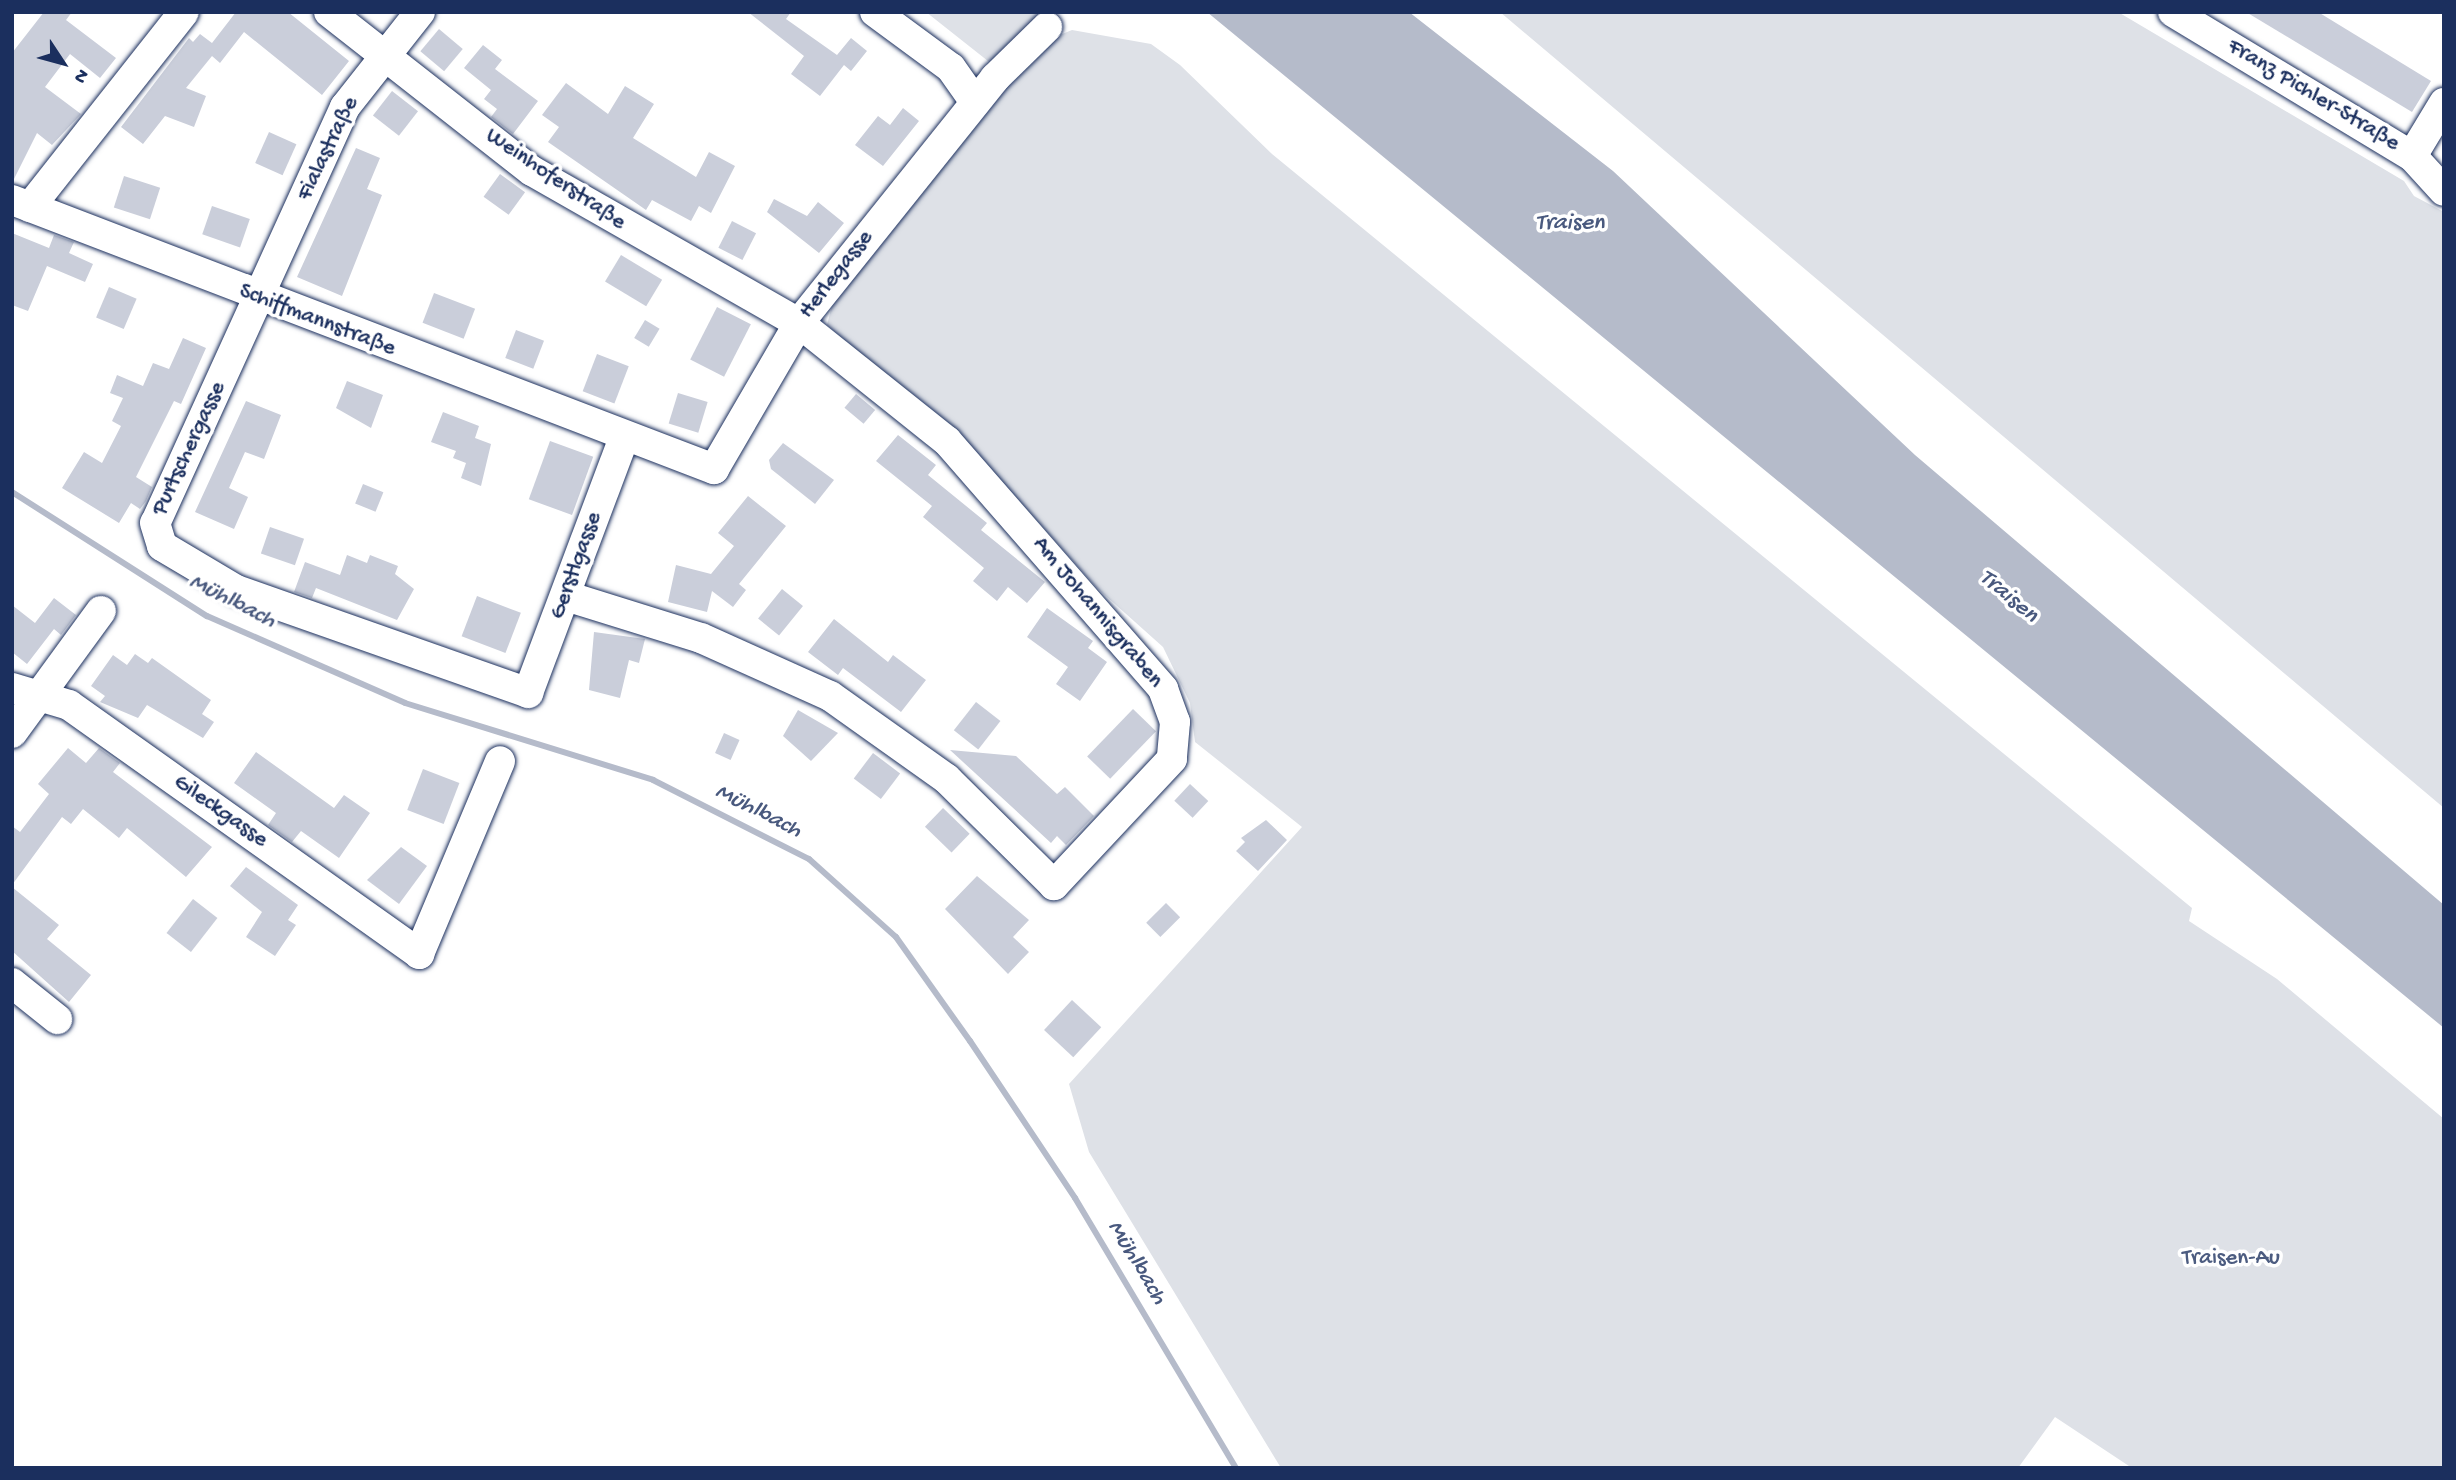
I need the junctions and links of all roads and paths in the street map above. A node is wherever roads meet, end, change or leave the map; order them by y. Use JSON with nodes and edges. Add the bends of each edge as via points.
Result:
{"nodes":[{"id":1,"x":184,"y":12,"type":"edge"},
{"id":2,"x":329,"y":12,"type":"edge"},
{"id":3,"x":420,"y":12,"type":"edge"},
{"id":4,"x":875,"y":12,"type":"edge"},
{"id":5,"x":2173,"y":12,"type":"edge"},
{"id":6,"x":1047,"y":27,"type":"dead end"},
{"id":7,"x":384,"y":56,"type":"junction"},
{"id":8,"x":975,"y":102,"type":"junction"},
{"id":9,"x":2444,"y":103,"type":"edge"},
{"id":10,"x":2412,"y":156,"type":"junction"},
{"id":11,"x":2444,"y":191,"type":"edge"},
{"id":12,"x":21,"y":204,"type":"edge"},
{"id":13,"x":260,"y":299,"type":"junction"},
{"id":14,"x":799,"y":323,"type":"junction"},
{"id":15,"x":624,"y":438,"type":"junction"},
{"id":16,"x":566,"y":596,"type":"junction"},
{"id":17,"x":101,"y":611,"type":"dead end"},
{"id":18,"x":12,"y":688,"type":"edge"},
{"id":19,"x":528,"y":693,"type":"joint"},
{"id":20,"x":41,"y":697,"type":"junction"},
{"id":21,"x":12,"y":733,"type":"edge"},
{"id":22,"x":500,"y":761,"type":"dead end"},
{"id":23,"x":12,"y":983,"type":"edge"},
{"id":24,"x":57,"y":1019,"type":"dead end"}],
"edges":[{"from":1,"to":12,"type":"street"},
{"from":2,"to":7,"type":"street","name":"Weinhoferstraße"},
{"from":3,"to":7,"type":"street","name":"Fialastraße"},
{"from":4,"to":8,"type":"street","via":[[951,68]]},
{"from":5,"to":10,"type":"street","name":"Franz Pichler-Straße"},
{"from":6,"to":8,"type":"street","name":"Herlegasse"},
{"from":7,"to":13,"type":"street","name":"Fialastraße","via":[[345,107]]},
{"from":7,"to":14,"type":"street","name":"Weinhoferstraße","via":[[532,171]]},
{"from":8,"to":14,"type":"street","name":"Herlegasse"},
{"from":9,"to":10,"type":"street"},
{"from":10,"to":11,"type":"street","name":"Franz Pichler-Straße"},
{"from":12,"to":13,"type":"street","name":"Schiffmannstraße"},
{"from":13,"to":15,"type":"street","name":"Schiffmannstraße"},
{"from":13,"to":19,"type":"street","name":"Purtschergasse","via":[[155,523],[162,546],[236,590]]},
{"from":14,"to":15,"type":"street","name":"Herlegasse","via":[[714,469]]},
{"from":14,"to":16,"type":"street","name":"Am Johannisgraben","via":[[947,441],[1149,670],[1175,722],[1172,759],[1159,779],[1054,885],[947,779],[830,696],[701,638]]},
{"from":15,"to":16,"type":"street","name":"Gerstlgasse"},
{"from":16,"to":19,"type":"street","name":"Gerstlgasse"},
{"from":17,"to":20,"type":"street"},
{"from":18,"to":20,"type":"street","name":"Gileckgasse"},
{"from":20,"to":21,"type":"street"},
{"from":20,"to":22,"type":"street","name":"Gileckgasse","via":[[69,705],[419,954]]},
{"from":23,"to":24,"type":"street"}]}
